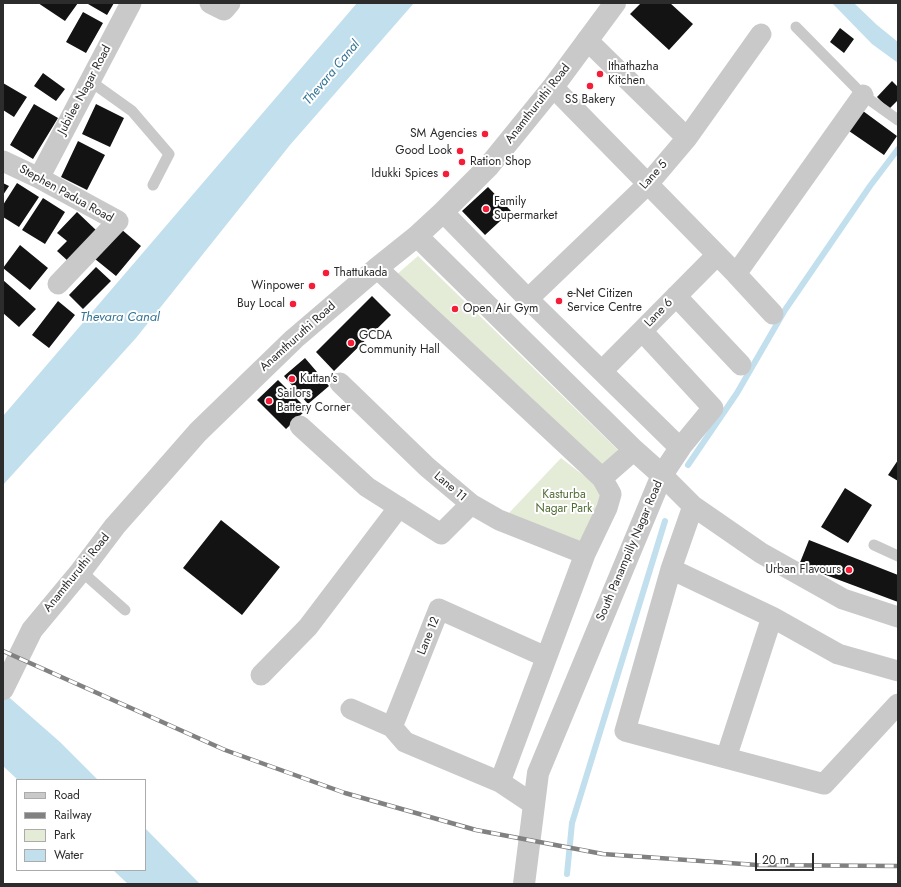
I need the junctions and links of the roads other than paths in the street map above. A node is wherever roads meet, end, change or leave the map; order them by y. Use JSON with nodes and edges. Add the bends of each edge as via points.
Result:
{"nodes":[{"id":1,"x":132,"y":3,"type":"edge"},
{"id":2,"x":210,"y":3,"type":"edge"},
{"id":3,"x":230,"y":3,"type":"edge"},
{"id":4,"x":615,"y":3,"type":"edge"},
{"id":5,"x":796,"y":27,"type":"dead end"},
{"id":6,"x":761,"y":34,"type":"dead end"},
{"id":7,"x":587,"y":40,"type":"junction"},
{"id":8,"x":90,"y":81,"type":"junction"},
{"id":9,"x":553,"y":87,"type":"junction"},
{"id":10,"x":863,"y":95,"type":"junction"},
{"id":11,"x":898,"y":120,"type":"edge"},
{"id":12,"x":687,"y":138,"type":"junction"},
{"id":13,"x":3,"y":161,"type":"edge"},
{"id":14,"x":39,"y":178,"type":"junction"},
{"id":15,"x":648,"y":184,"type":"junction"},
{"id":16,"x":153,"y":185,"type":"dead end"},
{"id":17,"x":443,"y":212,"type":"junction"},
{"id":18,"x":417,"y":236,"type":"junction"},
{"id":19,"x":716,"y":255,"type":"junction"},
{"id":20,"x":377,"y":268,"type":"junction"},
{"id":21,"x":736,"y":274,"type":"junction"},
{"id":22,"x":58,"y":284,"type":"dead end"},
{"id":23,"x":676,"y":296,"type":"junction"},
{"id":24,"x":528,"y":299,"type":"junction"},
{"id":25,"x":773,"y":314,"type":"dead end"},
{"id":26,"x":642,"y":331,"type":"junction"},
{"id":27,"x":741,"y":365,"type":"dead end"},
{"id":28,"x":602,"y":371,"type":"junction"},
{"id":29,"x":340,"y":383,"type":"dead end"},
{"id":30,"x":300,"y":426,"type":"dead end"},
{"id":31,"x":680,"y":448,"type":"junction"},
{"id":32,"x":634,"y":450,"type":"junction"},
{"id":33,"x":662,"y":475,"type":"junction"},
{"id":34,"x":602,"y":478,"type":"junction"},
{"id":35,"x":471,"y":504,"type":"junction"},
{"id":36,"x":693,"y":506,"type":"junction"},
{"id":37,"x":399,"y":507,"type":"junction"},
{"id":38,"x":874,"y":545,"type":"dead end"},
{"id":39,"x":585,"y":554,"type":"junction"},
{"id":40,"x":898,"y":556,"type":"edge"},
{"id":41,"x":671,"y":569,"type":"junction"},
{"id":42,"x":80,"y":571,"type":"junction"},
{"id":43,"x":125,"y":610,"type":"dead end"},
{"id":44,"x":772,"y":617,"type":"junction"},
{"id":45,"x":898,"y":617,"type":"edge"},
{"id":46,"x":546,"y":657,"type":"junction"},
{"id":47,"x":898,"y":671,"type":"edge"},
{"id":48,"x":261,"y":676,"type":"dead end"},
{"id":49,"x":4,"y":689,"type":"edge"},
{"id":50,"x":898,"y":704,"type":"edge"},
{"id":51,"x":351,"y":709,"type":"dead end"},
{"id":52,"x":392,"y":726,"type":"junction"},
{"id":53,"x":726,"y":758,"type":"junction"},
{"id":54,"x":500,"y":782,"type":"junction"},
{"id":55,"x":533,"y":804,"type":"junction"},
{"id":56,"x":524,"y":884,"type":"edge"}],
"edges":[{"from":1,"to":8,"type":"street","name":"Jubilee Nagar Road"},
{"from":2,"to":3,"type":"street","via":[[224,10]]},
{"from":4,"to":7,"type":"street","name":"Anamthuruthi Road"},
{"from":5,"to":10,"type":"lane"},
{"from":6,"to":12,"type":"street","name":"Lane 5"},
{"from":7,"to":9,"type":"street","name":"Anamthuruthi Road"},
{"from":7,"to":12,"type":"street"},
{"from":8,"to":14,"type":"street","name":"Jubilee Nagar Road"},
{"from":8,"to":16,"type":"lane","via":[[132,111],[169,154]]},
{"from":9,"to":15,"type":"street"},
{"from":9,"to":17,"type":"street","name":"Anamthuruthi Road","via":[[488,167]]},
{"from":10,"to":11,"type":"lane"},
{"from":10,"to":21,"type":"street"},
{"from":12,"to":15,"type":"street","name":"Lane 5"},
{"from":13,"to":14,"type":"street","name":"Stephen Padua Road"},
{"from":14,"to":22,"type":"street","name":"Stephen Padua Road","via":[[118,221]]},
{"from":15,"to":19,"type":"street"},
{"from":15,"to":24,"type":"street","name":"Lane 5"},
{"from":17,"to":18,"type":"street","name":"Anamthuruthi Road"},
{"from":17,"to":24,"type":"street"},
{"from":18,"to":20,"type":"street","name":"Anamthuruthi Road"},
{"from":18,"to":32,"type":"street","name":"South Panampilly Nagar Road"},
{"from":19,"to":21,"type":"street"},
{"from":19,"to":23,"type":"street","name":"Lane 6"},
{"from":20,"to":34,"type":"street"},
{"from":20,"to":42,"type":"street","name":"Anamthuruthi Road","via":[[294,339],[198,432],[115,526]]},
{"from":21,"to":25,"type":"street"},
{"from":23,"to":26,"type":"street","name":"Lane 6"},
{"from":23,"to":27,"type":"street"},
{"from":24,"to":28,"type":"street"},
{"from":26,"to":28,"type":"street","name":"Lane 6"},
{"from":26,"to":31,"type":"street","via":[[713,408]]},
{"from":28,"to":31,"type":"street"},
{"from":29,"to":35,"type":"street","name":"Lane 11","via":[[427,467]]},
{"from":30,"to":37,"type":"street","via":[[367,487]]},
{"from":31,"to":33,"type":"street"},
{"from":32,"to":33,"type":"street","name":"South Panampilly Nagar Road"},
{"from":32,"to":34,"type":"street"},
{"from":33,"to":36,"type":"street"},
{"from":33,"to":55,"type":"street","name":"South Panampilly Nagar Road","via":[[538,773]]},
{"from":34,"to":39,"type":"street","via":[[611,494]]},
{"from":35,"to":37,"type":"street","via":[[441,534]]},
{"from":35,"to":39,"type":"street","name":"Lane 11","via":[[499,520]]},
{"from":36,"to":41,"type":"street"},
{"from":36,"to":45,"type":"street","via":[[761,553],[843,599]]},
{"from":37,"to":48,"type":"street","via":[[308,627]]},
{"from":38,"to":40,"type":"lane"},
{"from":39,"to":46,"type":"street"},
{"from":41,"to":44,"type":"street"},
{"from":41,"to":53,"type":"street","via":[[625,731]]},
{"from":42,"to":43,"type":"lane"},
{"from":42,"to":49,"type":"street","name":"Anamthuruthi Road","via":[[32,630]]},
{"from":44,"to":47,"type":"street","via":[[838,654]]},
{"from":44,"to":53,"type":"street"},
{"from":46,"to":52,"type":"street","name":"Lane 12","via":[[439,609]]},
{"from":46,"to":54,"type":"street"},
{"from":50,"to":53,"type":"street","via":[[824,784]]},
{"from":51,"to":52,"type":"street"},
{"from":52,"to":54,"type":"street","via":[[405,742]]},
{"from":54,"to":55,"type":"street"},
{"from":55,"to":56,"type":"street","name":"South Panampilly Nagar Road"}]}
